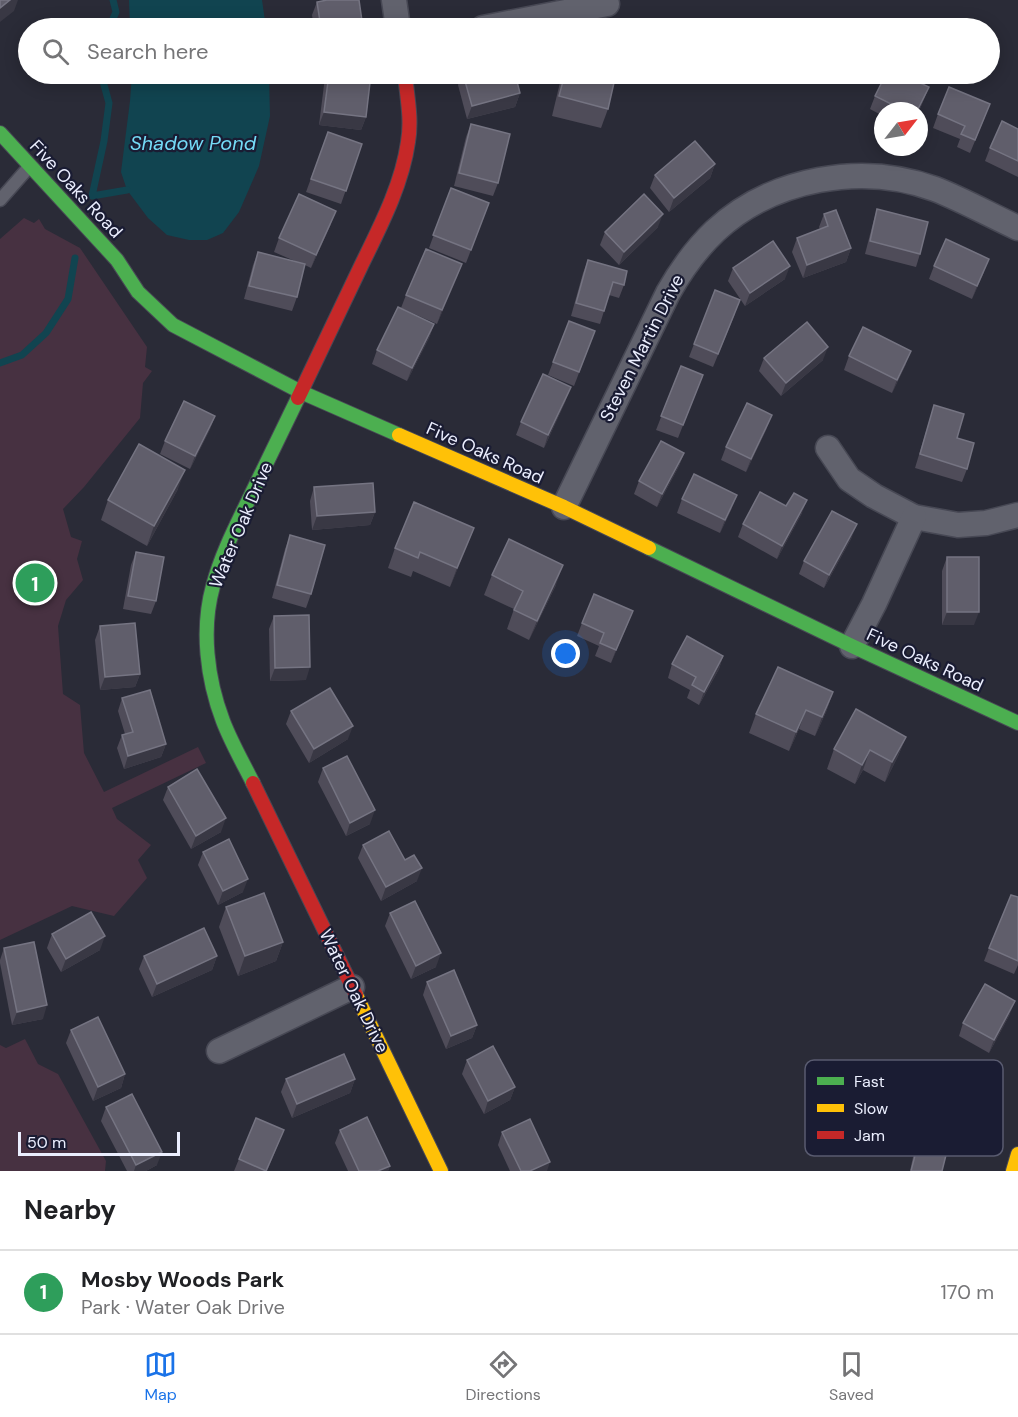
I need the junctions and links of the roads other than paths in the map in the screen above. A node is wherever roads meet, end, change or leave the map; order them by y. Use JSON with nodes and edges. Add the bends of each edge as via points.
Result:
{"nodes":[{"id":1,"x":394,"y":0,"type":"edge"},
{"id":2,"x":607,"y":4,"type":"dead end"},
{"id":3,"x":397,"y":18,"type":"edge"},
{"id":4,"x":535,"y":18,"type":"edge"},
{"id":5,"x":406,"y":84,"type":"edge"},
{"id":6,"x":0,"y":133,"type":"edge"},
{"id":7,"x":30,"y":165,"type":"junction"},
{"id":8,"x":0,"y":200,"type":"edge"},
{"id":9,"x":1018,"y":228,"type":"edge"},
{"id":10,"x":301,"y":392,"type":"junction"},
{"id":11,"x":828,"y":448,"type":"dead end"},
{"id":12,"x":564,"y":507,"type":"junction"},
{"id":13,"x":1018,"y":515,"type":"edge"},
{"id":14,"x":914,"y":517,"type":"junction"},
{"id":15,"x":852,"y":646,"type":"junction"},
{"id":16,"x":1018,"y":723,"type":"edge"},
{"id":17,"x":352,"y":987,"type":"junction"},
{"id":18,"x":219,"y":1051,"type":"dead end"},
{"id":19,"x":1018,"y":1154,"type":"edge"},
{"id":20,"x":441,"y":1171,"type":"edge"},
{"id":21,"x":1013,"y":1171,"type":"edge"}],
"edges":[{"from":1,"to":3,"type":"street"},
{"from":2,"to":4,"type":"street"},
{"from":5,"to":10,"type":"street","name":"Water Oak Drive","via":[[410,111],[402,171]]},
{"from":6,"to":7,"type":"street","name":"Five Oaks Road"},
{"from":7,"to":8,"type":"lane"},
{"from":7,"to":10,"type":"street","name":"Five Oaks Road","via":[[117,260],[138,292],[173,325]]},
{"from":9,"to":12,"type":"street","name":"Steven Martin Drive","via":[[934,189],[877,177],[819,180],[754,203],[717,229],[682,269]]},
{"from":10,"to":12,"type":"street","name":"Five Oaks Road"},
{"from":10,"to":17,"type":"street","name":"Water Oak Drive","via":[[219,565],[208,609],[209,668],[224,722]]},
{"from":11,"to":14,"type":"street","via":[[849,479]]},
{"from":12,"to":15,"type":"street","name":"Five Oaks Road"},
{"from":13,"to":14,"type":"street","via":[[986,524],[958,525]]},
{"from":14,"to":15,"type":"street"},
{"from":15,"to":16,"type":"street","name":"Five Oaks Road"},
{"from":17,"to":18,"type":"street"},
{"from":17,"to":20,"type":"street","name":"Water Oak Drive"},
{"from":19,"to":21,"type":"street"}]}
